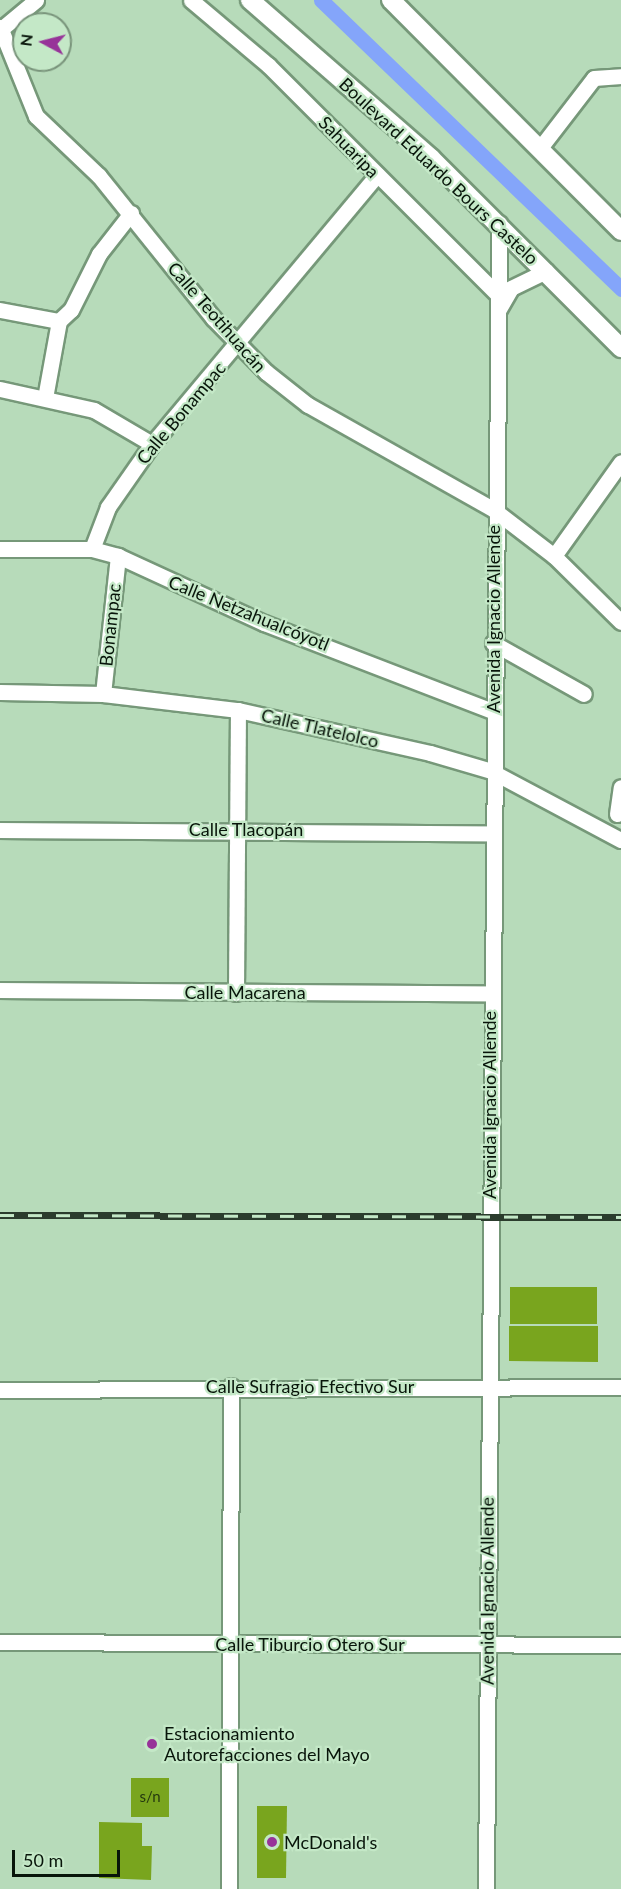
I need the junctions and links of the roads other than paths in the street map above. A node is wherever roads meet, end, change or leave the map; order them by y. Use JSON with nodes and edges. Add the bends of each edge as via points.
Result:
{"nodes":[{"id":1,"x":36,"y":0,"type":"edge"},
{"id":2,"x":191,"y":0,"type":"edge"},
{"id":3,"x":250,"y":0,"type":"edge"},
{"id":4,"x":391,"y":0,"type":"edge"},
{"id":5,"x":0,"y":28,"type":"edge"},
{"id":6,"x":621,"y":76,"type":"edge"},
{"id":7,"x":540,"y":148,"type":"junction"},
{"id":8,"x":377,"y":175,"type":"junction"},
{"id":9,"x":131,"y":213,"type":"junction"},
{"id":10,"x":499,"y":223,"type":"junction"},
{"id":11,"x":621,"y":231,"type":"edge"},
{"id":12,"x":546,"y":271,"type":"junction"},
{"id":13,"x":498,"y":296,"type":"junction"},
{"id":14,"x":0,"y":310,"type":"edge"},
{"id":15,"x":59,"y":321,"type":"junction"},
{"id":16,"x":238,"y":345,"type":"junction"},
{"id":17,"x":621,"y":348,"type":"edge"},
{"id":18,"x":0,"y":389,"type":"edge"},
{"id":19,"x":45,"y":398,"type":"junction"},
{"id":20,"x":152,"y":444,"type":"junction"},
{"id":21,"x":621,"y":462,"type":"edge"},
{"id":22,"x":494,"y":510,"type":"junction"},
{"id":23,"x":0,"y":549,"type":"edge"},
{"id":24,"x":92,"y":549,"type":"junction"},
{"id":25,"x":118,"y":556,"type":"junction"},
{"id":26,"x":554,"y":556,"type":"junction"},
{"id":27,"x":621,"y":622,"type":"edge"},
{"id":28,"x":493,"y":644,"type":"junction"},
{"id":29,"x":0,"y":692,"type":"edge"},
{"id":30,"x":103,"y":694,"type":"junction"},
{"id":31,"x":585,"y":694,"type":"dead end"},
{"id":32,"x":238,"y":710,"type":"junction"},
{"id":33,"x":492,"y":711,"type":"junction"},
{"id":34,"x":490,"y":771,"type":"junction"},
{"id":35,"x":621,"y":787,"type":"edge"},
{"id":36,"x":619,"y":812,"type":"edge"},
{"id":37,"x":601,"y":827,"type":"junction"},
{"id":38,"x":236,"y":828,"type":"junction"},
{"id":39,"x":0,"y":830,"type":"edge"},
{"id":40,"x":491,"y":833,"type":"junction"},
{"id":41,"x":621,"y":840,"type":"edge"},
{"id":42,"x":0,"y":990,"type":"edge"},
{"id":43,"x":236,"y":993,"type":"junction"},
{"id":44,"x":490,"y":993,"type":"junction"},
{"id":45,"x":231,"y":1386,"type":"junction"},
{"id":46,"x":487,"y":1386,"type":"junction"},
{"id":47,"x":621,"y":1388,"type":"edge"},
{"id":48,"x":0,"y":1390,"type":"edge"},
{"id":49,"x":0,"y":1642,"type":"edge"},
{"id":50,"x":487,"y":1644,"type":"junction"},
{"id":51,"x":231,"y":1645,"type":"junction"},
{"id":52,"x":621,"y":1645,"type":"edge"},
{"id":53,"x":229,"y":1889,"type":"edge"},
{"id":54,"x":486,"y":1889,"type":"edge"}],
"edges":[{"from":1,"to":5,"type":"street"},
{"from":2,"to":8,"type":"street","name":"Sahuaripa","via":[[268,65]]},
{"from":3,"to":10,"type":"main road","name":"Boulevard Eduardo Bours Castelo"},
{"from":4,"to":7,"type":"main road"},
{"from":5,"to":9,"type":"street","name":"Calle Teotihuacán","via":[[36,116]]},
{"from":6,"to":7,"type":"street","via":[[594,78]]},
{"from":7,"to":11,"type":"main road"},
{"from":8,"to":13,"type":"street","name":"Sahuaripa"},
{"from":8,"to":16,"type":"street","name":"Calle Bonampac"},
{"from":9,"to":15,"type":"street","via":[[99,254],[71,310]]},
{"from":9,"to":16,"type":"street","name":"Calle Teotihuacán"},
{"from":10,"to":12,"type":"main road","name":"Boulevard Eduardo Bours Castelo"},
{"from":10,"to":13,"type":"street","name":"Avenida Ignacio Allende"},
{"from":12,"to":13,"type":"street","via":[[521,280]]},
{"from":12,"to":17,"type":"main road","name":"Boulevard Eduardo Bours Castelo"},
{"from":13,"to":22,"type":"street","name":"Avenida Ignacio Allende"},
{"from":14,"to":15,"type":"street"},
{"from":15,"to":19,"type":"street"},
{"from":16,"to":20,"type":"street","name":"Calle Bonampac"},
{"from":16,"to":22,"type":"street","name":"Calle Teotihuacán","via":[[308,405]]},
{"from":18,"to":19,"type":"street"},
{"from":19,"to":20,"type":"street","via":[[94,410]]},
{"from":20,"to":24,"type":"street","name":"Calle Bonampac","via":[[108,507]]},
{"from":21,"to":26,"type":"street"},
{"from":22,"to":26,"type":"street","name":"Calle Teotihuacán"},
{"from":22,"to":28,"type":"street","name":"Avenida Ignacio Allende"},
{"from":23,"to":24,"type":"street","name":"Calle Netzahualcóyotl"},
{"from":24,"to":25,"type":"street","name":"Calle Netzahualcóyotl"},
{"from":25,"to":30,"type":"street","name":"Bonampac"},
{"from":25,"to":33,"type":"street","name":"Calle Netzahualcóyotl","via":[[264,623]]},
{"from":26,"to":27,"type":"street","name":"Calle Teotihuacán"},
{"from":28,"to":31,"type":"street"},
{"from":28,"to":33,"type":"street","name":"Avenida Ignacio Allende"},
{"from":29,"to":30,"type":"street","name":"Calle Tlatelolco"},
{"from":30,"to":32,"type":"street","name":"Calle Tlatelolco"},
{"from":32,"to":34,"type":"street","name":"Calle Tlatelolco"},
{"from":32,"to":38,"type":"street"},
{"from":33,"to":34,"type":"street","name":"Avenida Ignacio Allende"},
{"from":34,"to":37,"type":"street","name":"Calle Tlatelolco"},
{"from":34,"to":40,"type":"street","name":"Avenida Ignacio Allende"},
{"from":35,"to":36,"type":"street"},
{"from":36,"to":37,"type":"street"},
{"from":37,"to":41,"type":"street","name":"Calle Tlatelolco"},
{"from":38,"to":39,"type":"street","name":"Calle Tlacopán"},
{"from":38,"to":40,"type":"street","name":"Calle Tlacopán"},
{"from":38,"to":43,"type":"street"},
{"from":40,"to":44,"type":"street","name":"Avenida Ignacio Allende"},
{"from":42,"to":43,"type":"street","name":"Calle Macarena"},
{"from":43,"to":44,"type":"street","name":"Calle Macarena"},
{"from":44,"to":46,"type":"street","name":"Avenida Ignacio Allende"},
{"from":45,"to":46,"type":"street","name":"Calle Sufragio Efectivo Sur"},
{"from":45,"to":48,"type":"street","name":"Calle Sufragio Efectivo Sur"},
{"from":45,"to":51,"type":"street"},
{"from":46,"to":47,"type":"street","name":"Calle Sufragio Efectivo Sur"},
{"from":46,"to":50,"type":"street","name":"Avenida Ignacio Allende"},
{"from":49,"to":51,"type":"street","name":"Calle Tiburcio Otero Sur"},
{"from":50,"to":51,"type":"street","name":"Calle Tiburcio Otero Sur"},
{"from":50,"to":52,"type":"street","name":"Calle Tiburcio Otero Sur"},
{"from":50,"to":54,"type":"street","name":"Avenida Ignacio Allende"},
{"from":51,"to":53,"type":"street"}]}
